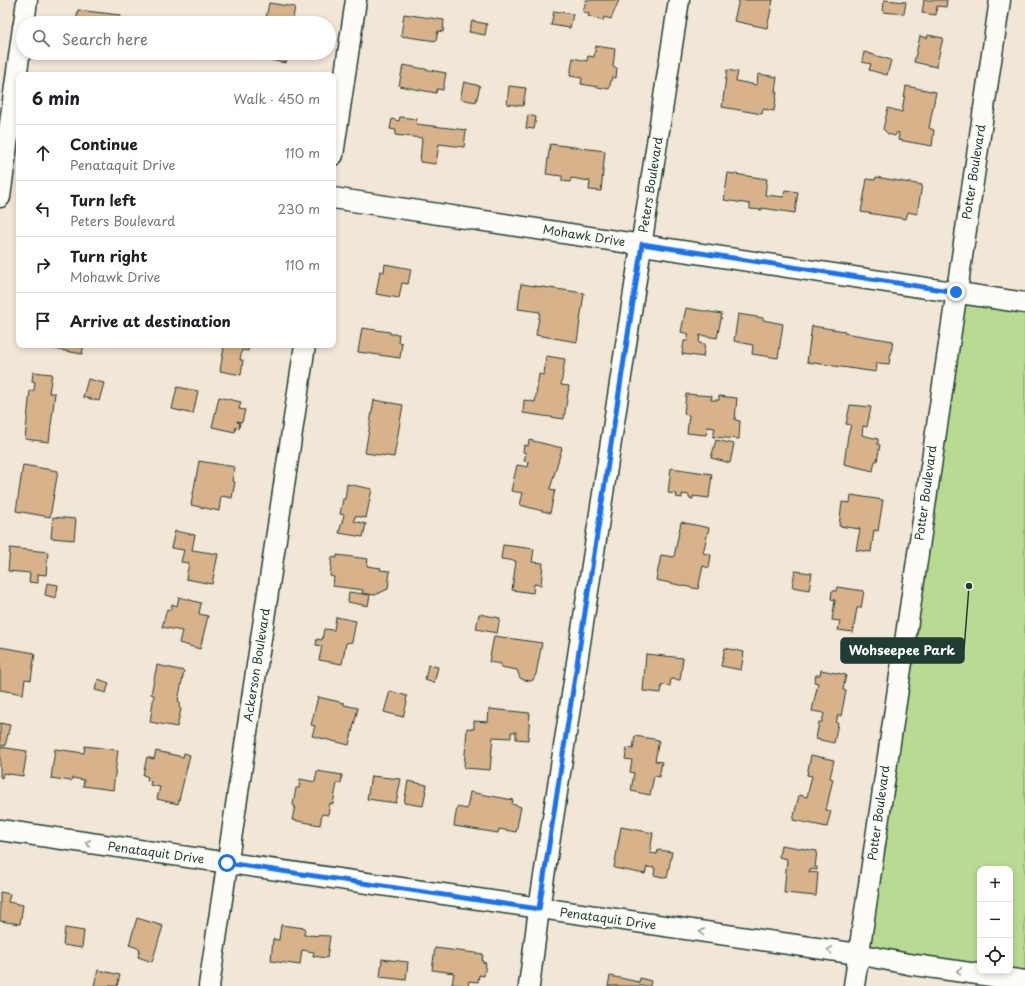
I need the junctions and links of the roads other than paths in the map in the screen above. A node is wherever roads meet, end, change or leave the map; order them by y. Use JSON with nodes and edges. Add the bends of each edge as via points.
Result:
{"nodes":[{"id":1,"x":27,"y":0,"type":"edge"},
{"id":2,"x":356,"y":0,"type":"edge"},
{"id":3,"x":679,"y":0,"type":"edge"},
{"id":4,"x":1000,"y":0,"type":"edge"},
{"id":5,"x":25,"y":16,"type":"edge"},
{"id":6,"x":19,"y":60,"type":"edge"},
{"id":7,"x":18,"y":72,"type":"edge"},
{"id":8,"x":16,"y":88,"type":"edge"},
{"id":9,"x":336,"y":135,"type":"edge"},
{"id":10,"x":9,"y":150,"type":"edge"},
{"id":11,"x":0,"y":197,"type":"edge"},
{"id":12,"x":336,"y":198,"type":"edge"},
{"id":13,"x":642,"y":244,"type":"junction"},
{"id":14,"x":956,"y":292,"type":"junction"},
{"id":15,"x":1025,"y":303,"type":"edge"},
{"id":16,"x":305,"y":348,"type":"edge"},
{"id":17,"x":0,"y":830,"type":"edge"},
{"id":18,"x":227,"y":863,"type":"junction"},
{"id":19,"x":539,"y":909,"type":"junction"},
{"id":20,"x":858,"y":954,"type":"junction"},
{"id":21,"x":1025,"y":981,"type":"edge"},
{"id":22,"x":209,"y":986,"type":"edge"},
{"id":23,"x":528,"y":986,"type":"edge"},
{"id":24,"x":854,"y":986,"type":"edge"}],
"edges":[{"from":1,"to":5,"type":"street"},
{"from":2,"to":9,"type":"street"},
{"from":3,"to":13,"type":"street","name":"Peters Boulevard"},
{"from":4,"to":14,"type":"street","name":"Potter Boulevard"},
{"from":6,"to":7,"type":"street"},
{"from":8,"to":10,"type":"street"},
{"from":10,"to":11,"type":"street"},
{"from":12,"to":13,"type":"street","name":"Mohawk Drive"},
{"from":13,"to":14,"type":"street","name":"Mohawk Drive"},
{"from":13,"to":19,"type":"street","name":"Peters Boulevard"},
{"from":14,"to":15,"type":"street","name":"Mohawk Drive"},
{"from":14,"to":20,"type":"street","name":"Potter Boulevard"},
{"from":16,"to":18,"type":"street","name":"Ackerson Boulevard"},
{"from":18,"to":17,"type":"street","name":"Penataquit Drive","one_way":true},
{"from":18,"to":19,"type":"street","name":"Penataquit Drive"},
{"from":18,"to":22,"type":"street","name":"Ackerson Boulevard"},
{"from":20,"to":19,"type":"street","name":"Penataquit Drive","one_way":true},
{"from":19,"to":23,"type":"street","name":"Peters Boulevard"},
{"from":21,"to":20,"type":"street","name":"Penataquit Drive","one_way":true},
{"from":20,"to":24,"type":"street","name":"Potter Boulevard"}]}
